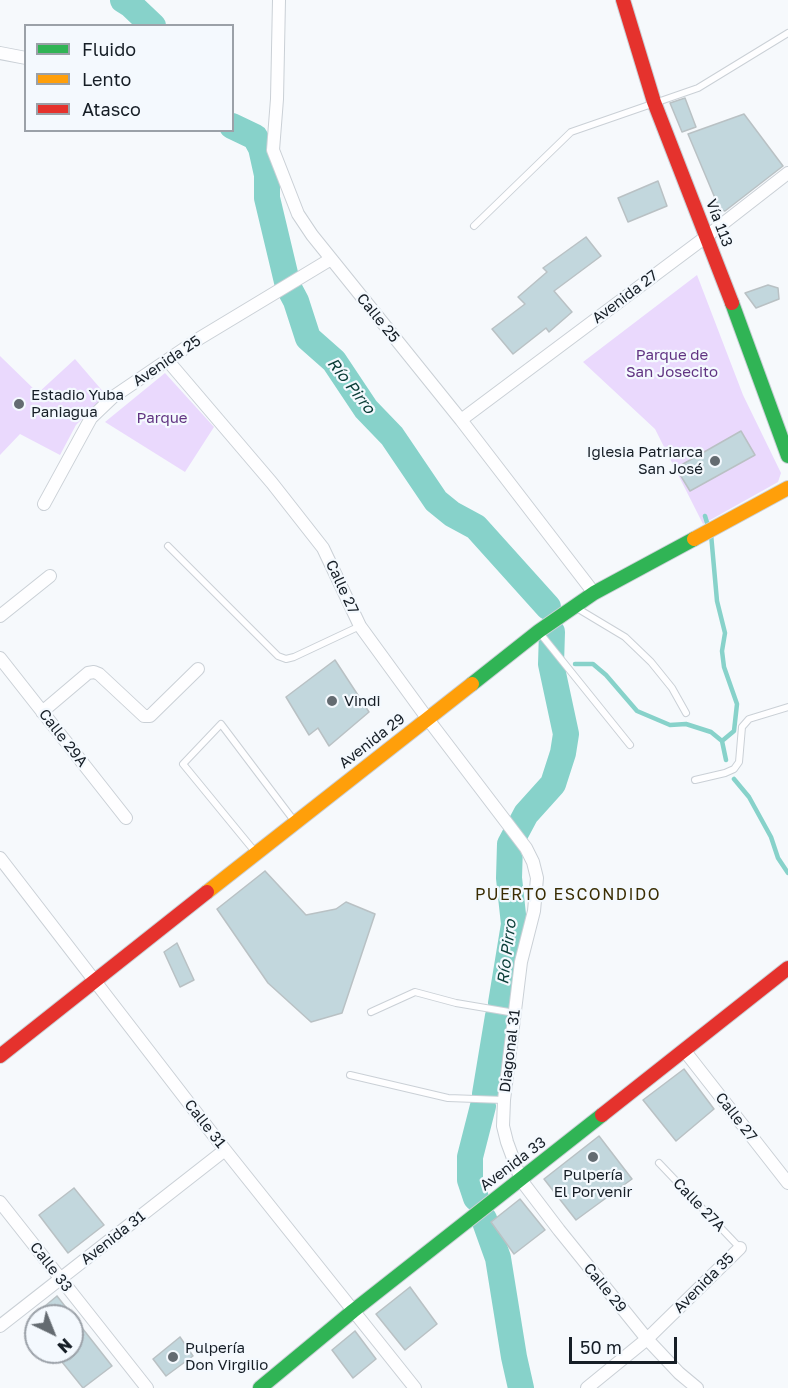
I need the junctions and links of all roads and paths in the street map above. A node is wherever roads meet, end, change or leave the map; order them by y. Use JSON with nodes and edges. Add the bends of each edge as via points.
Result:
{"nodes":[{"id":1,"x":279,"y":0,"type":"edge"},
{"id":2,"x":623,"y":0,"type":"edge"},
{"id":3,"x":788,"y":33,"type":"edge"},
{"id":4,"x":0,"y":53,"type":"edge"},
{"id":5,"x":24,"y":58,"type":"edge"},
{"id":6,"x":654,"y":102,"type":"junction"},
{"id":7,"x":788,"y":173,"type":"edge"},
{"id":8,"x":474,"y":226,"type":"dead end"},
{"id":9,"x":707,"y":237,"type":"junction"},
{"id":10,"x":331,"y":259,"type":"junction"},
{"id":11,"x":168,"y":361,"type":"junction"},
{"id":12,"x":461,"y":420,"type":"junction"},
{"id":13,"x":788,"y":456,"type":"edge"},
{"id":14,"x":788,"y":488,"type":"edge"},
{"id":15,"x":44,"y":504,"type":"dead end"},
{"id":16,"x":168,"y":546,"type":"dead end"},
{"id":17,"x":50,"y":576,"type":"dead end"},
{"id":18,"x":594,"y":593,"type":"junction"},
{"id":19,"x":575,"y":606,"type":"junction"},
{"id":20,"x":0,"y":616,"type":"edge"},
{"id":21,"x":360,"y":626,"type":"junction"},
{"id":22,"x":539,"y":631,"type":"junction"},
{"id":23,"x":0,"y":658,"type":"edge"},
{"id":24,"x":198,"y":669,"type":"dead end"},
{"id":25,"x":788,"y":707,"type":"edge"},
{"id":26,"x":42,"y":712,"type":"junction"},
{"id":27,"x":686,"y":712,"type":"dead end"},
{"id":28,"x":427,"y":718,"type":"junction"},
{"id":29,"x":630,"y":745,"type":"dead end"},
{"id":30,"x":695,"y":780,"type":"dead end"},
{"id":31,"x":126,"y":818,"type":"dead end"},
{"id":32,"x":295,"y":822,"type":"junction"},
{"id":33,"x":507,"y":822,"type":"joint"},
{"id":34,"x":257,"y":854,"type":"junction"},
{"id":35,"x":0,"y":858,"type":"edge"},
{"id":36,"x":788,"y":968,"type":"edge"},
{"id":37,"x":95,"y":982,"type":"junction"},
{"id":38,"x":370,"y":1012,"type":"dead end"},
{"id":39,"x":515,"y":1013,"type":"junction"},
{"id":40,"x":684,"y":1050,"type":"junction"},
{"id":41,"x":0,"y":1056,"type":"edge"},
{"id":42,"x":350,"y":1075,"type":"dead end"},
{"id":43,"x":504,"y":1100,"type":"junction"},
{"id":44,"x":225,"y":1150,"type":"junction"},
{"id":45,"x":659,"y":1163,"type":"dead end"},
{"id":46,"x":521,"y":1180,"type":"junction"},
{"id":47,"x":788,"y":1183,"type":"edge"},
{"id":48,"x":0,"y":1202,"type":"edge"},
{"id":49,"x":740,"y":1248,"type":"joint"},
{"id":50,"x":60,"y":1279,"type":"junction"},
{"id":51,"x":353,"y":1311,"type":"junction"},
{"id":52,"x":0,"y":1326,"type":"edge"},
{"id":53,"x":647,"y":1339,"type":"junction"},
{"id":54,"x":147,"y":1388,"type":"edge"},
{"id":55,"x":260,"y":1388,"type":"edge"},
{"id":56,"x":415,"y":1388,"type":"edge"},
{"id":57,"x":587,"y":1388,"type":"edge"},
{"id":58,"x":698,"y":1388,"type":"edge"}],
"edges":[{"from":1,"to":10,"type":"street","name":"Calle 25","via":[[273,150],[298,214]]},
{"from":2,"to":6,"type":"main road","name":"Vía 113"},
{"from":3,"to":6,"type":"lane","via":[[698,88]]},
{"from":4,"to":5,"type":"street"},
{"from":6,"to":8,"type":"lane","via":[[572,132]]},
{"from":6,"to":9,"type":"main road","name":"Vía 113"},
{"from":7,"to":9,"type":"street","name":"Avenida 27"},
{"from":9,"to":12,"type":"street","name":"Avenida 27"},
{"from":9,"to":13,"type":"main road","name":"Vía 113"},
{"from":10,"to":11,"type":"street","name":"Avenida 25"},
{"from":10,"to":12,"type":"street","name":"Calle 25"},
{"from":11,"to":15,"type":"street","name":"Avenida 25","via":[[113,397],[91,418]]},
{"from":11,"to":21,"type":"street","name":"Calle 27","via":[[323,548]]},
{"from":12,"to":18,"type":"street","name":"Calle 25"},
{"from":14,"to":18,"type":"main road","name":"Avenida 29"},
{"from":16,"to":21,"type":"lane","via":[[278,656],[294,657]]},
{"from":17,"to":20,"type":"street"},
{"from":18,"to":19,"type":"main road","name":"Avenida 29"},
{"from":19,"to":22,"type":"main road","name":"Avenida 29"},
{"from":19,"to":27,"type":"lane","via":[[625,637],[665,679]]},
{"from":21,"to":28,"type":"street","name":"Calle 27"},
{"from":22,"to":28,"type":"main road","name":"Avenida 29"},
{"from":22,"to":29,"type":"lane"},
{"from":23,"to":26,"type":"street","name":"Calle 29A"},
{"from":24,"to":26,"type":"street","via":[[150,716],[144,716],[94,672]]},
{"from":25,"to":30,"type":"lane","via":[[749,719],[742,727],[739,762],[734,769]]},
{"from":26,"to":31,"type":"street","name":"Calle 29A"},
{"from":28,"to":32,"type":"main road","name":"Avenida 29"},
{"from":28,"to":33,"type":"street","name":"Calle 27"},
{"from":32,"to":34,"type":"main road","name":"Avenida 29"},
{"from":32,"to":34,"type":"lane","via":[[221,724],[183,765]]},
{"from":33,"to":39,"type":"street","name":"Diagonal 31","via":[[526,848],[537,878]]},
{"from":34,"to":37,"type":"main road","name":"Avenida 29"},
{"from":35,"to":37,"type":"street","name":"Calle 31"},
{"from":36,"to":40,"type":"main road","name":"Avenida 33"},
{"from":37,"to":41,"type":"main road","name":"Avenida 29"},
{"from":37,"to":44,"type":"street","name":"Calle 31"},
{"from":38,"to":39,"type":"lane","via":[[415,992]]},
{"from":39,"to":43,"type":"street","name":"Diagonal 31"},
{"from":40,"to":46,"type":"main road","name":"Avenida 33"},
{"from":40,"to":47,"type":"street","name":"Calle 27"},
{"from":42,"to":43,"type":"lane","via":[[448,1098]]},
{"from":43,"to":46,"type":"street","name":"Diagonal 31","via":[[503,1126]]},
{"from":44,"to":50,"type":"street","name":"Avenida 31"},
{"from":44,"to":51,"type":"street","name":"Calle 31"},
{"from":45,"to":49,"type":"lane","name":"Calle 27A"},
{"from":46,"to":51,"type":"main road","name":"Avenida 33"},
{"from":46,"to":53,"type":"street","name":"Calle 29"},
{"from":48,"to":50,"type":"street","name":"Calle 33"},
{"from":49,"to":53,"type":"street","name":"Avenida 35"},
{"from":50,"to":52,"type":"street","name":"Avenida 31"},
{"from":50,"to":54,"type":"street","name":"Calle 33"},
{"from":51,"to":55,"type":"main road","name":"Avenida 33"},
{"from":51,"to":56,"type":"street","name":"Calle 31"},
{"from":53,"to":57,"type":"street","name":"Avenida 35"},
{"from":53,"to":58,"type":"street","name":"Calle 29"}]}
